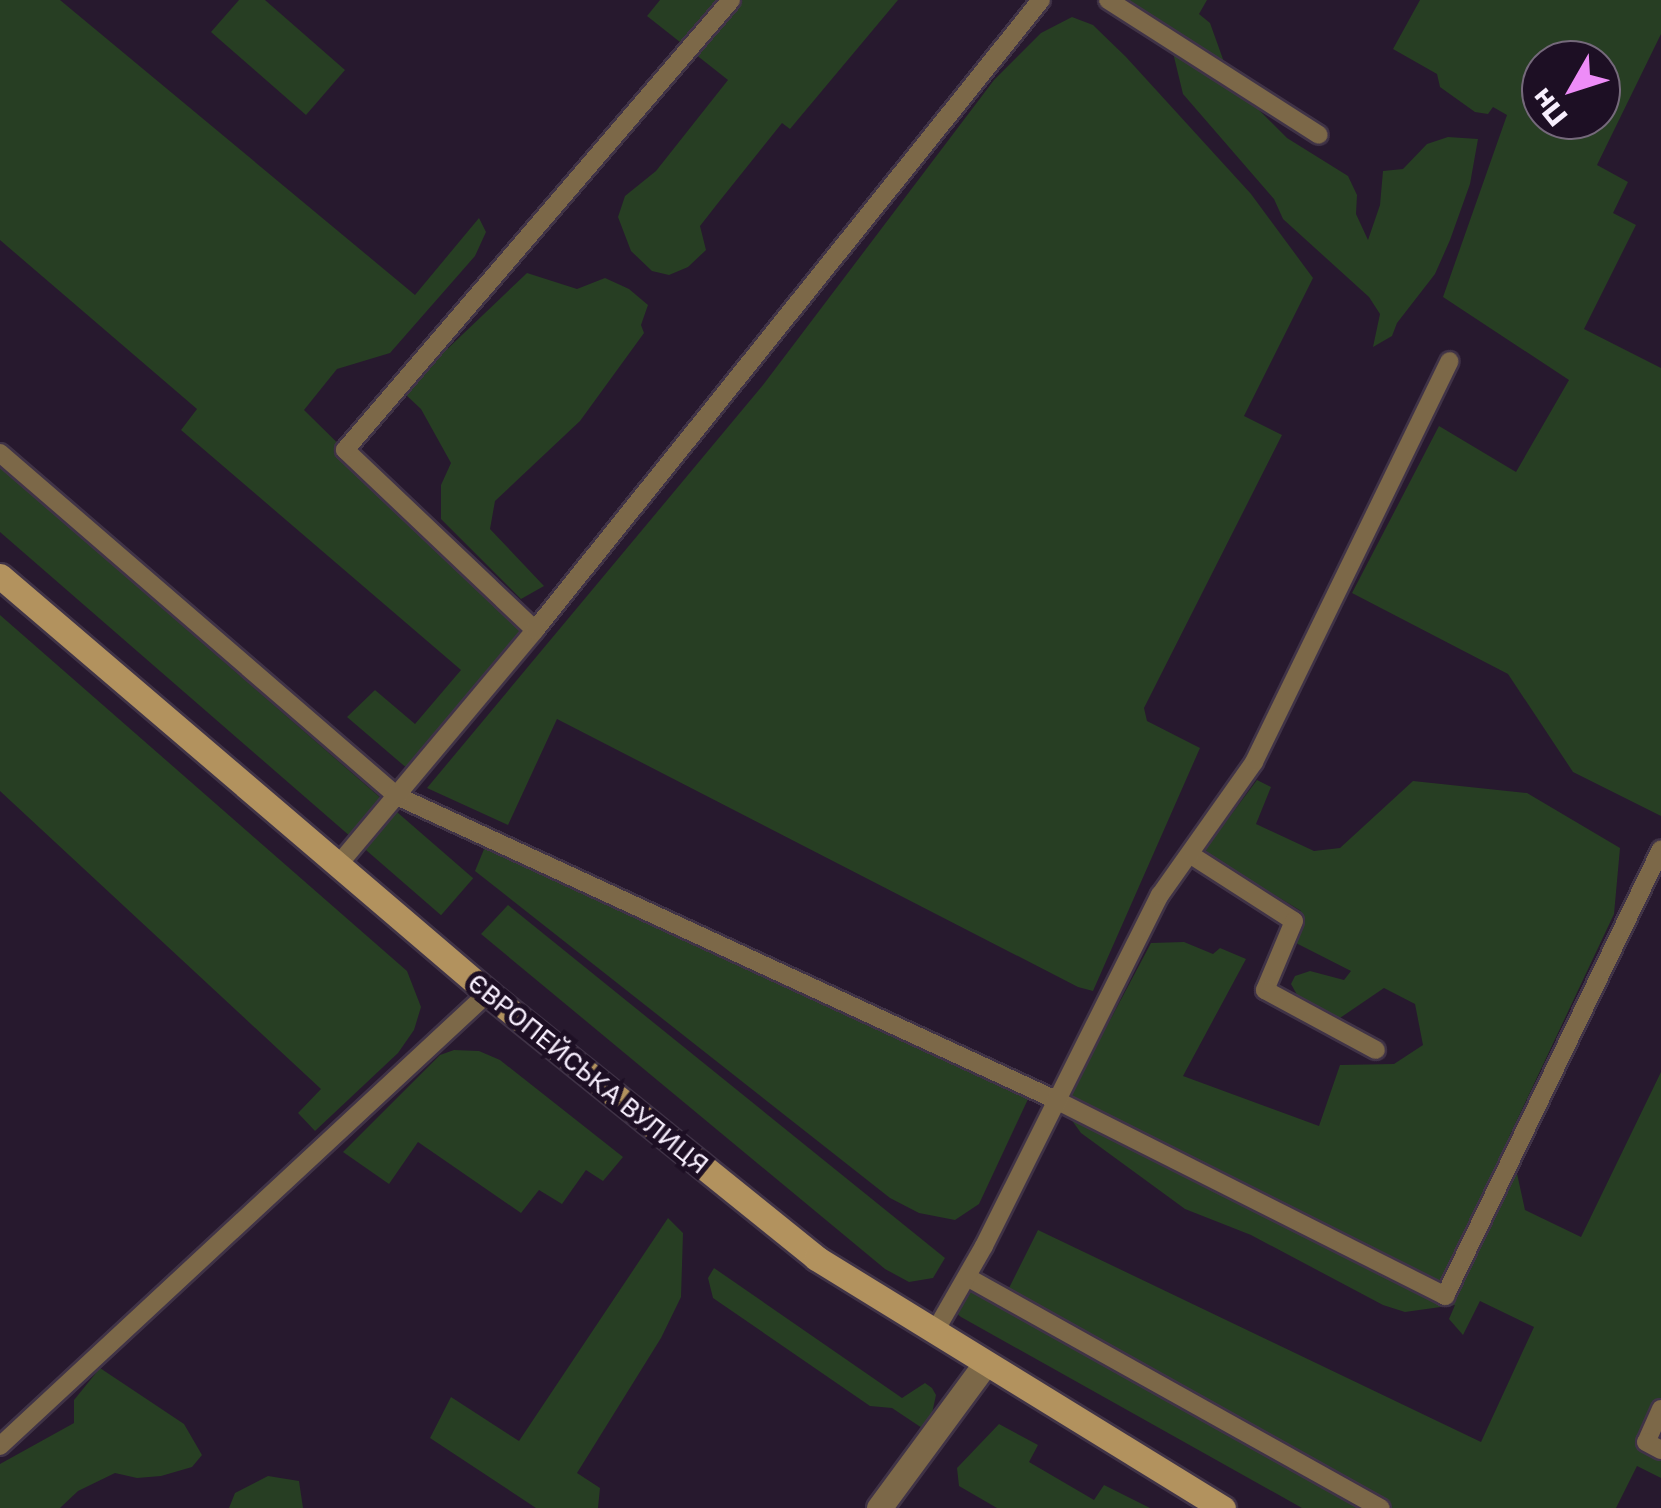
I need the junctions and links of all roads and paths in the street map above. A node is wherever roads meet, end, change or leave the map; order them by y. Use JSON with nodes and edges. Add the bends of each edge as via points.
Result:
{"nodes":[{"id":1,"x":731,"y":0,"type":"edge"},
{"id":2,"x":1042,"y":0,"type":"edge"},
{"id":3,"x":1108,"y":0,"type":"edge"},
{"id":4,"x":1318,"y":135,"type":"dead end"},
{"id":5,"x":1450,"y":362,"type":"dead end"},
{"id":6,"x":0,"y":453,"type":"edge"},
{"id":7,"x":0,"y":576,"type":"edge"},
{"id":8,"x":536,"y":630,"type":"junction"},
{"id":9,"x":397,"y":796,"type":"junction"},
{"id":10,"x":1661,"y":849,"type":"edge"},
{"id":11,"x":1191,"y":855,"type":"junction"},
{"id":12,"x":338,"y":866,"type":"junction"},
{"id":13,"x":488,"y":992,"type":"junction"},
{"id":14,"x":1376,"y":1050,"type":"dead end"},
{"id":15,"x":1056,"y":1100,"type":"junction"},
{"id":16,"x":967,"y":1277,"type":"junction"},
{"id":17,"x":934,"y":1333,"type":"junction"},
{"id":18,"x":985,"y":1364,"type":"junction"},
{"id":19,"x":1661,"y":1409,"type":"edge"},
{"id":20,"x":0,"y":1446,"type":"edge"},
{"id":21,"x":1661,"y":1450,"type":"edge"},
{"id":22,"x":879,"y":1508,"type":"edge"},
{"id":23,"x":1223,"y":1508,"type":"edge"},
{"id":24,"x":1381,"y":1508,"type":"edge"}],
"edges":[{"from":1,"to":8,"type":"lane","via":[[344,450]]},
{"from":2,"to":8,"type":"lane"},
{"from":3,"to":4,"type":"lane"},
{"from":5,"to":11,"type":"lane","via":[[1254,762]]},
{"from":6,"to":9,"type":"lane"},
{"from":7,"to":12,"type":"main road","name":"ЄВРОПЕЙСЬКА ВУЛИЦЯ"},
{"from":8,"to":9,"type":"lane"},
{"from":9,"to":12,"type":"lane"},
{"from":9,"to":15,"type":"lane"},
{"from":10,"to":15,"type":"lane","via":[[1445,1296]]},
{"from":11,"to":14,"type":"lane","via":[[1294,920],[1265,990]]},
{"from":11,"to":15,"type":"lane","via":[[1160,895]]},
{"from":12,"to":13,"type":"main road","name":"ЄВРОПЕЙСЬКА ВУЛИЦЯ"},
{"from":13,"to":17,"type":"main road","name":"ЄВРОПЕЙСЬКА ВУЛИЦЯ","via":[[816,1258]]},
{"from":13,"to":20,"type":"lane"},
{"from":15,"to":16,"type":"lane"},
{"from":16,"to":17,"type":"lane"},
{"from":16,"to":24,"type":"lane"},
{"from":17,"to":18,"type":"main road","name":"ЄВРОПЕЙСЬКА ВУЛИЦЯ"},
{"from":18,"to":22,"type":"street"},
{"from":18,"to":23,"type":"main road","name":"ЄВРОПЕЙСЬКА ВУЛИЦЯ"},
{"from":19,"to":21,"type":"lane","via":[[1646,1442]]}]}
